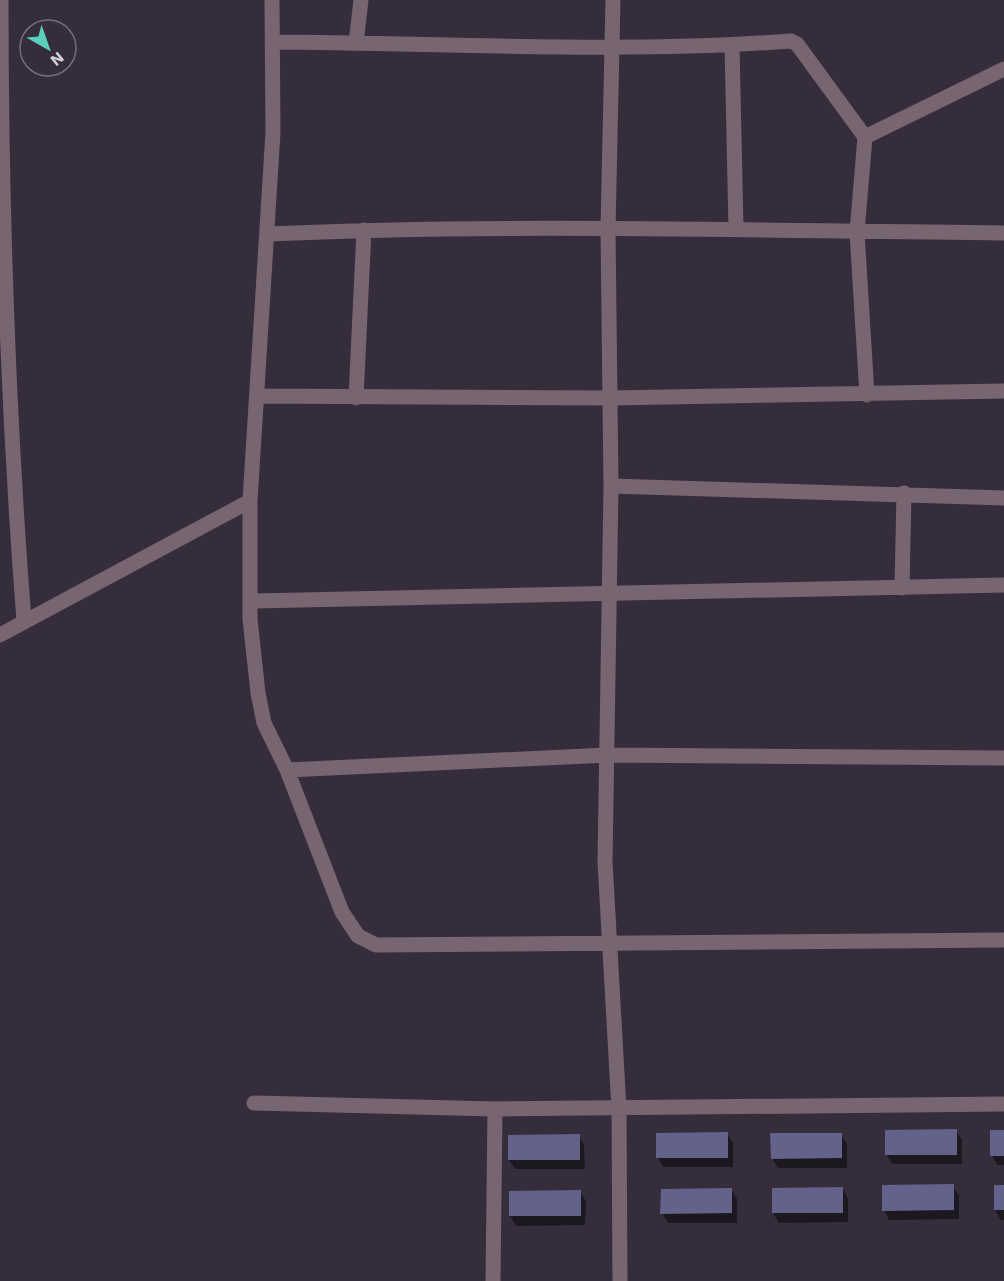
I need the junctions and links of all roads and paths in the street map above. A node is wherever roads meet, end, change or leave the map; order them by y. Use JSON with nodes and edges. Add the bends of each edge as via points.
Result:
{"nodes":[{"id":1,"x":1,"y":0,"type":"edge"},
{"id":2,"x":272,"y":0,"type":"edge"},
{"id":3,"x":361,"y":0,"type":"edge"},
{"id":4,"x":613,"y":0,"type":"edge"},
{"id":5,"x":272,"y":42,"type":"junction"},
{"id":6,"x":356,"y":43,"type":"junction"},
{"id":7,"x":732,"y":45,"type":"junction"},
{"id":8,"x":612,"y":47,"type":"junction"},
{"id":9,"x":1004,"y":69,"type":"edge"},
{"id":10,"x":865,"y":137,"type":"junction"},
{"id":11,"x":608,"y":229,"type":"junction"},
{"id":12,"x":736,"y":229,"type":"junction"},
{"id":13,"x":364,"y":230,"type":"junction"},
{"id":14,"x":1,"y":231,"type":"edge"},
{"id":15,"x":857,"y":232,"type":"junction"},
{"id":16,"x":1004,"y":233,"type":"edge"},
{"id":17,"x":267,"y":234,"type":"junction"},
{"id":18,"x":1004,"y":391,"type":"edge"},
{"id":19,"x":867,"y":395,"type":"junction"},
{"id":20,"x":257,"y":396,"type":"junction"},
{"id":21,"x":357,"y":398,"type":"junction"},
{"id":22,"x":610,"y":398,"type":"junction"},
{"id":23,"x":4,"y":409,"type":"edge"},
{"id":24,"x":611,"y":486,"type":"junction"},
{"id":25,"x":904,"y":493,"type":"junction"},
{"id":26,"x":1004,"y":498,"type":"edge"},
{"id":27,"x":250,"y":501,"type":"junction"},
{"id":28,"x":1004,"y":585,"type":"edge"},
{"id":29,"x":902,"y":588,"type":"junction"},
{"id":30,"x":608,"y":593,"type":"junction"},
{"id":31,"x":250,"y":601,"type":"junction"},
{"id":32,"x":24,"y":621,"type":"junction"},
{"id":33,"x":0,"y":635,"type":"edge"},
{"id":34,"x":608,"y":755,"type":"junction"},
{"id":35,"x":1004,"y":758,"type":"edge"},
{"id":36,"x":287,"y":770,"type":"junction"},
{"id":37,"x":1004,"y":940,"type":"edge"},
{"id":38,"x":610,"y":942,"type":"junction"},
{"id":39,"x":254,"y":1103,"type":"dead end"},
{"id":40,"x":1004,"y":1104,"type":"edge"},
{"id":41,"x":495,"y":1109,"type":"junction"},
{"id":42,"x":619,"y":1109,"type":"junction"},
{"id":43,"x":493,"y":1281,"type":"edge"},
{"id":44,"x":620,"y":1281,"type":"edge"}],
"edges":[{"from":1,"to":14,"type":"street"},
{"from":2,"to":5,"type":"street"},
{"from":3,"to":6,"type":"street"},
{"from":4,"to":8,"type":"street"},
{"from":5,"to":6,"type":"street"},
{"from":5,"to":17,"type":"street","via":[[273,132]]},
{"from":6,"to":8,"type":"street"},
{"from":7,"to":8,"type":"street"},
{"from":7,"to":10,"type":"street","via":[[794,42]]},
{"from":7,"to":12,"type":"street"},
{"from":8,"to":11,"type":"street"},
{"from":9,"to":10,"type":"street"},
{"from":10,"to":15,"type":"street"},
{"from":11,"to":12,"type":"street"},
{"from":11,"to":13,"type":"street"},
{"from":11,"to":22,"type":"street"},
{"from":12,"to":15,"type":"street"},
{"from":13,"to":17,"type":"street"},
{"from":13,"to":21,"type":"street"},
{"from":14,"to":23,"type":"street","via":[[8,332]]},
{"from":15,"to":16,"type":"street"},
{"from":15,"to":19,"type":"street"},
{"from":17,"to":20,"type":"street"},
{"from":18,"to":19,"type":"street"},
{"from":19,"to":22,"type":"street"},
{"from":20,"to":21,"type":"street"},
{"from":20,"to":27,"type":"street"},
{"from":21,"to":22,"type":"street"},
{"from":22,"to":24,"type":"street"},
{"from":23,"to":32,"type":"street"},
{"from":24,"to":25,"type":"street"},
{"from":24,"to":30,"type":"street"},
{"from":25,"to":26,"type":"street"},
{"from":25,"to":29,"type":"street"},
{"from":27,"to":31,"type":"street"},
{"from":27,"to":32,"type":"street"},
{"from":28,"to":29,"type":"street"},
{"from":29,"to":30,"type":"street"},
{"from":30,"to":31,"type":"street"},
{"from":30,"to":34,"type":"street"},
{"from":31,"to":36,"type":"street","via":[[264,723]]},
{"from":32,"to":33,"type":"street"},
{"from":34,"to":35,"type":"street"},
{"from":34,"to":36,"type":"street"},
{"from":34,"to":38,"type":"street","via":[[605,862]]},
{"from":36,"to":38,"type":"street","via":[[342,912],[358,936],[376,945]]},
{"from":37,"to":38,"type":"street"},
{"from":38,"to":42,"type":"street"},
{"from":39,"to":41,"type":"street"},
{"from":40,"to":42,"type":"street"},
{"from":41,"to":42,"type":"street"},
{"from":41,"to":43,"type":"street"},
{"from":42,"to":44,"type":"street"}]}
